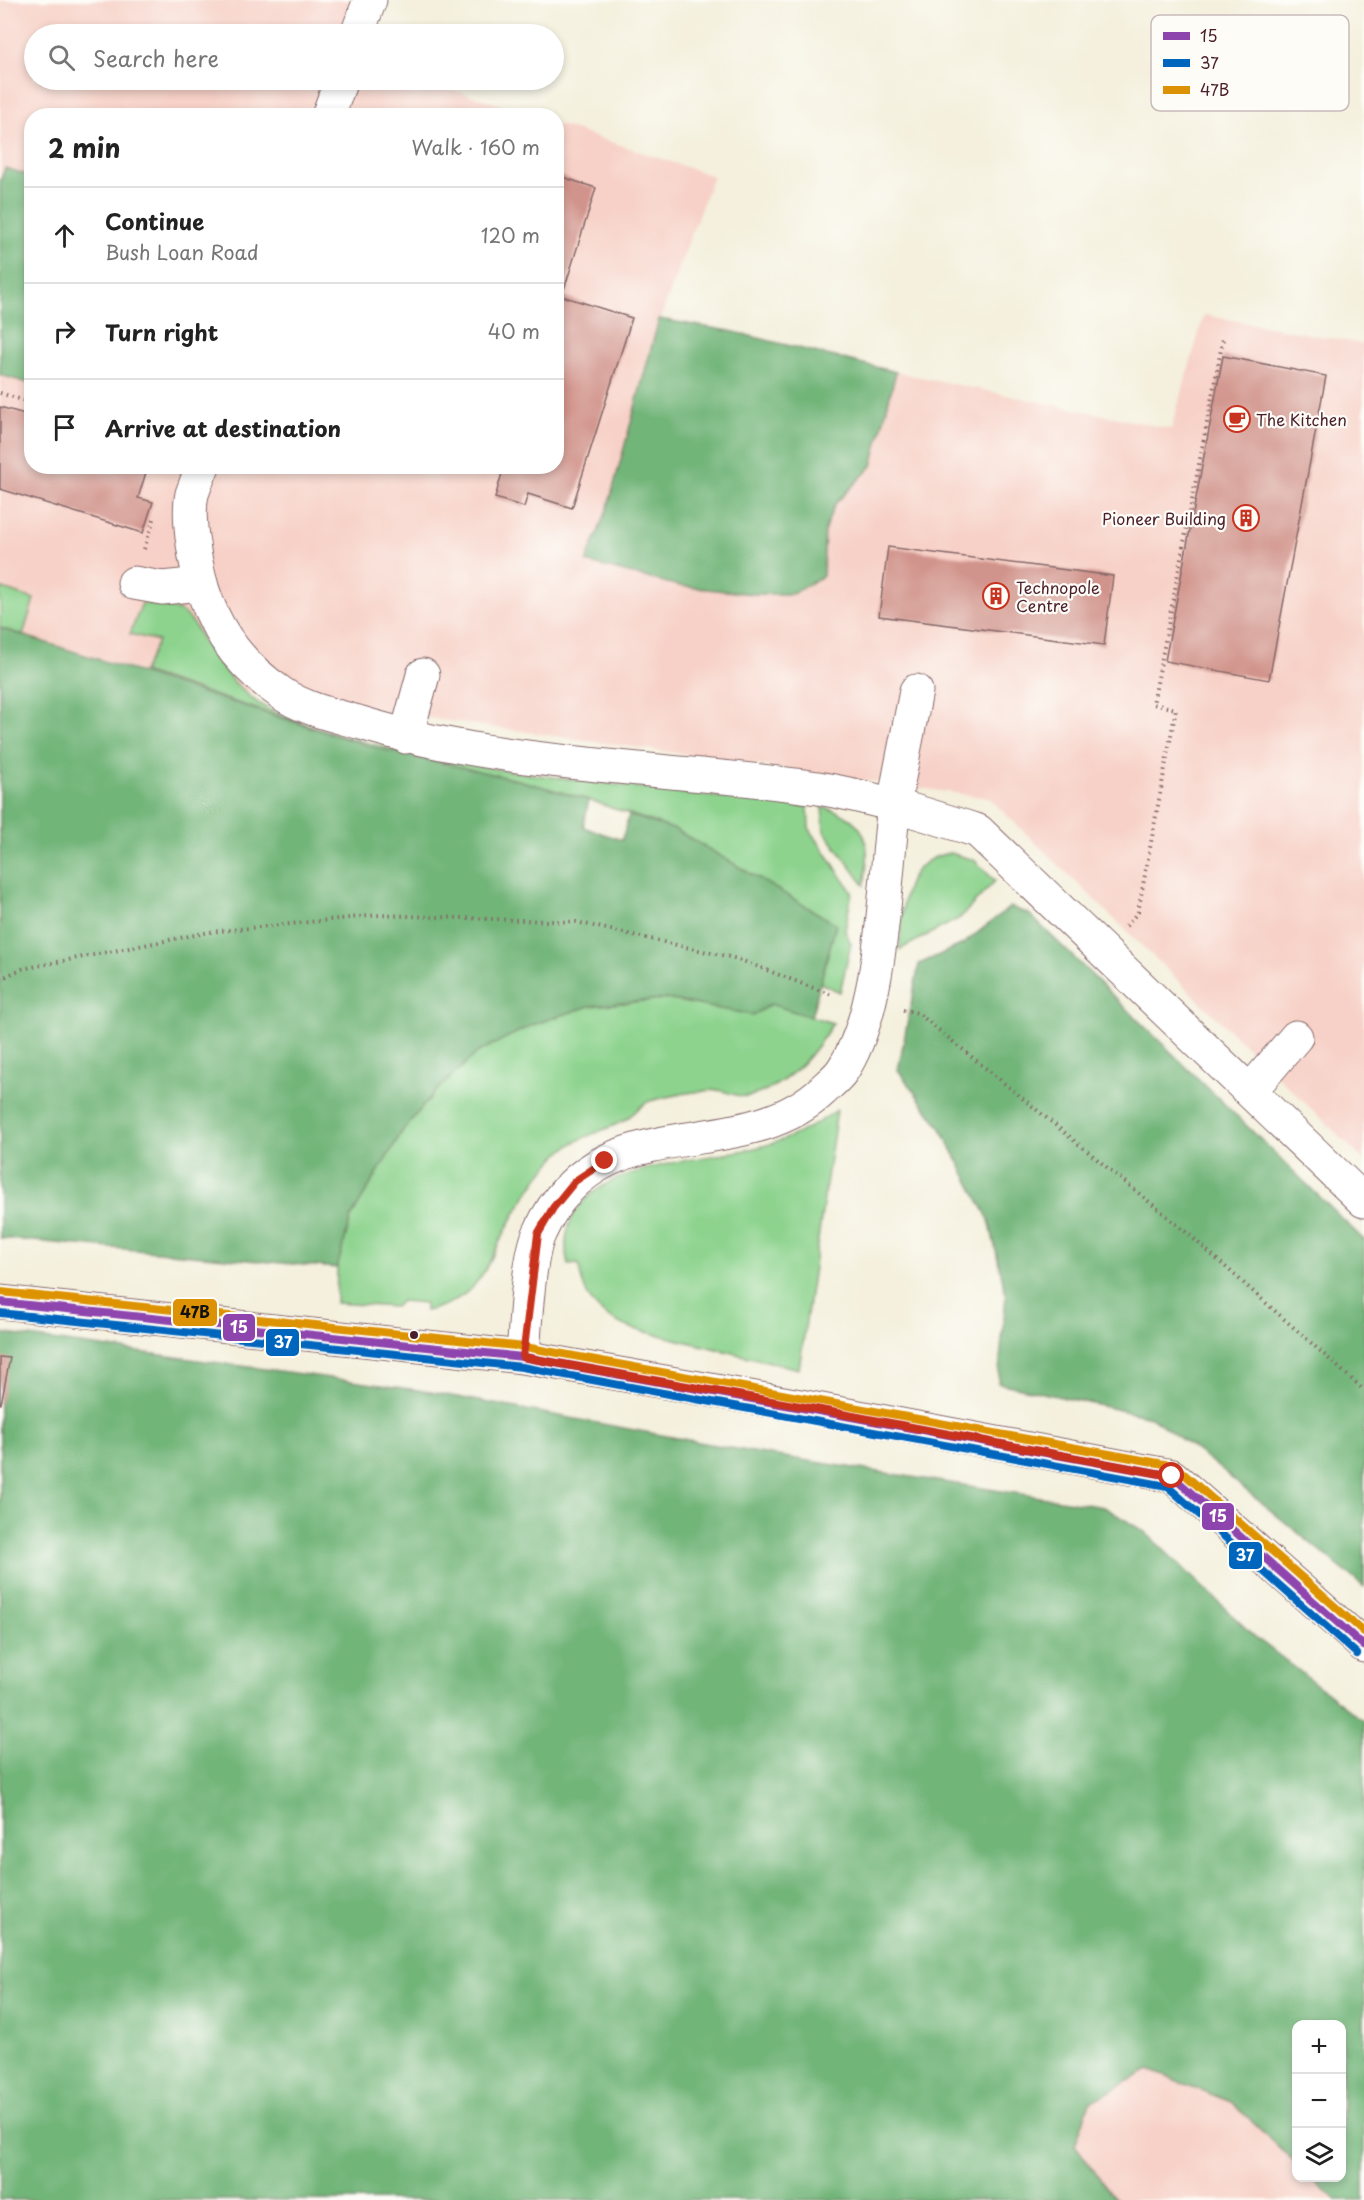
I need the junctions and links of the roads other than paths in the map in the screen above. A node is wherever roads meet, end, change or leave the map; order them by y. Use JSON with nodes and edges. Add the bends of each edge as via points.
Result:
{"nodes":[{"id":1,"x":370,"y":0,"type":"edge"},
{"id":2,"x":361,"y":24,"type":"edge"},
{"id":3,"x":337,"y":90,"type":"edge"},
{"id":4,"x":331,"y":108,"type":"edge"},
{"id":5,"x":200,"y":474,"type":"edge"},
{"id":6,"x":134,"y":583,"type":"road end"},
{"id":7,"x":201,"y":584,"type":"junction"},
{"id":8,"x":423,"y":675,"type":"dead end"},
{"id":9,"x":916,"y":691,"type":"dead end"},
{"id":10,"x":406,"y":737,"type":"junction"},
{"id":11,"x":895,"y":805,"type":"junction"},
{"id":12,"x":1296,"y":1036,"type":"dead end"},
{"id":13,"x":1250,"y":1091,"type":"junction"},
{"id":14,"x":1364,"y":1201,"type":"edge"},
{"id":15,"x":0,"y":1302,"type":"edge"},
{"id":16,"x":523,"y":1357,"type":"junction"},
{"id":17,"x":1364,"y":1647,"type":"edge"}],
"edges":[{"from":1,"to":2,"type":"street"},
{"from":3,"to":4,"type":"street"},
{"from":5,"to":7,"type":"street","via":[[192,496],[193,552]]},
{"from":6,"to":7,"type":"street","via":[[162,588]]},
{"from":7,"to":10,"type":"street","via":[[206,604],[225,640],[282,695]]},
{"from":8,"to":10,"type":"street"},
{"from":9,"to":11,"type":"street"},
{"from":10,"to":11,"type":"street","via":[[552,760],[819,788]]},
{"from":11,"to":13,"type":"street","via":[[978,831]]},
{"from":11,"to":16,"type":"street","via":[[869,1004],[858,1044],[841,1073],[813,1100],[778,1119],[713,1135],[646,1144],[605,1161],[575,1181],[538,1234]]},
{"from":12,"to":13,"type":"street"},
{"from":13,"to":14,"type":"street"},
{"from":15,"to":16,"type":"street"},
{"from":16,"to":17,"type":"street","via":[[1172,1476]]}]}
